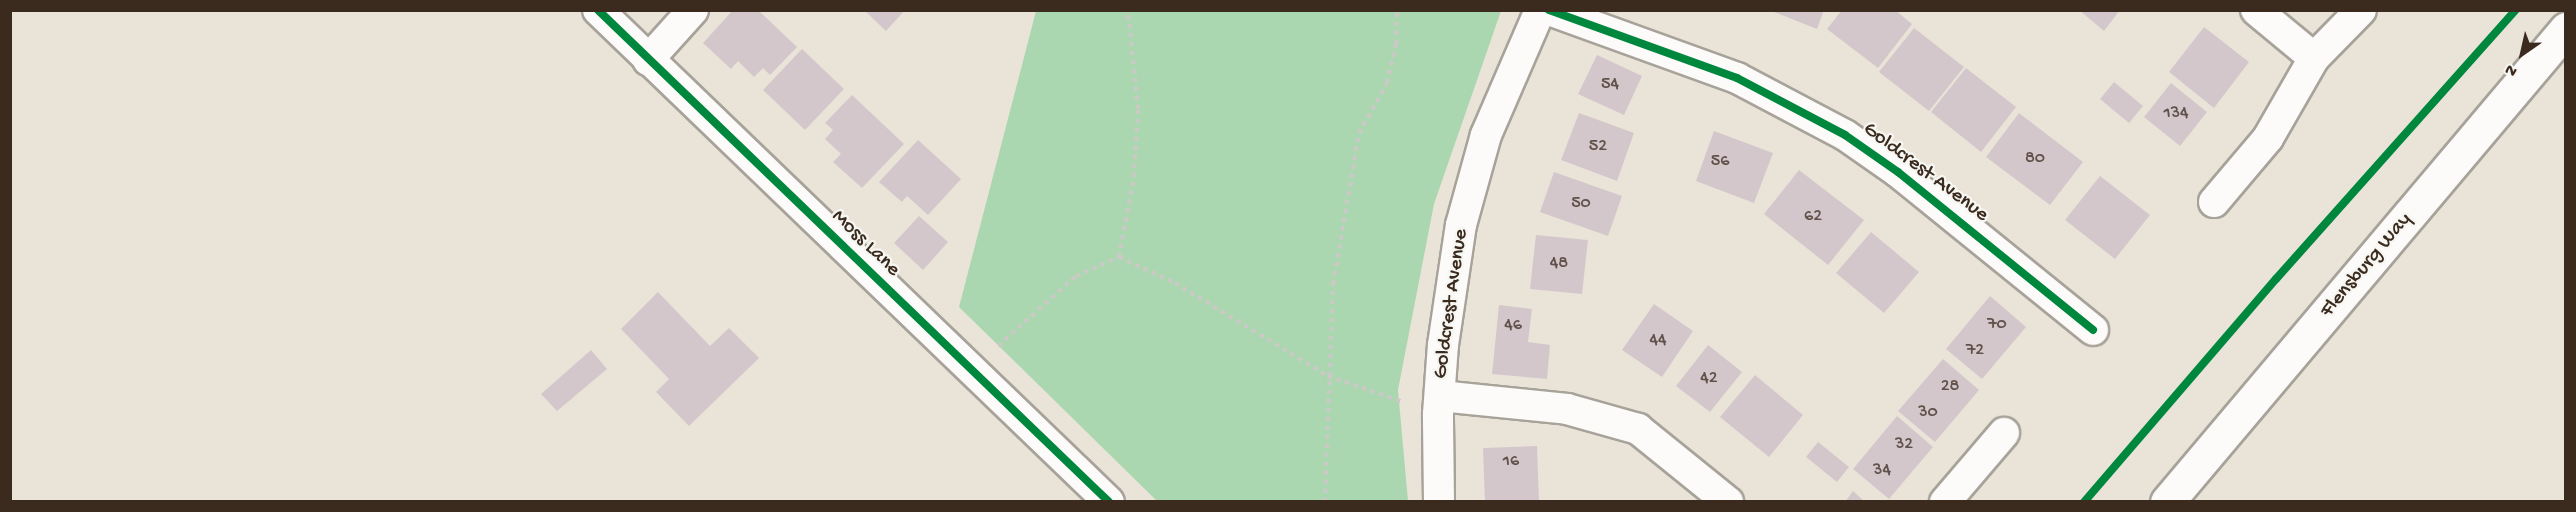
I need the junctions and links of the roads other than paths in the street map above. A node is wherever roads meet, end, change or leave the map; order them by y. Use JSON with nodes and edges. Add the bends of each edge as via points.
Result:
{"nodes":[{"id":1,"x":598,"y":10,"type":"edge"},
{"id":2,"x":693,"y":10,"type":"edge"},
{"id":3,"x":1540,"y":10,"type":"edge"},
{"id":4,"x":1548,"y":10,"type":"edge"},
{"id":5,"x":2256,"y":10,"type":"edge"},
{"id":6,"x":2361,"y":10,"type":"edge"},
{"id":7,"x":2565,"y":29,"type":"edge"},
{"id":8,"x":2314,"y":58,"type":"junction"},
{"id":9,"x":648,"y":60,"type":"junction"},
{"id":10,"x":2214,"y":202,"type":"dead end"},
{"id":11,"x":2093,"y":330,"type":"dead end"},
{"id":12,"x":1439,"y":405,"type":"junction"},
{"id":13,"x":2004,"y":433,"type":"dead end"},
{"id":14,"x":1109,"y":501,"type":"edge"},
{"id":15,"x":1439,"y":501,"type":"edge"},
{"id":16,"x":1728,"y":501,"type":"edge"},
{"id":17,"x":1945,"y":501,"type":"edge"},
{"id":18,"x":2167,"y":501,"type":"edge"}],
"edges":[{"from":1,"to":9,"type":"street","name":"Moss Lane"},
{"from":2,"to":9,"type":"street"},
{"from":3,"to":12,"type":"street","name":"Goldcrest Avenue","via":[[1486,135],[1461,225]]},
{"from":4,"to":11,"type":"street","name":"Goldcrest Avenue","via":[[1737,78],[1845,135],[1898,172]]},
{"from":5,"to":8,"type":"street"},
{"from":6,"to":8,"type":"street"},
{"from":7,"to":18,"type":"main road","name":"Flensburg Way"},
{"from":8,"to":10,"type":"street","via":[[2268,138]]},
{"from":9,"to":14,"type":"street","name":"Moss Lane"},
{"from":12,"to":15,"type":"street","name":"Goldcrest Avenue"},
{"from":12,"to":16,"type":"street","name":"Goldcrest Avenue","via":[[1567,409],[1638,429]]},
{"from":13,"to":17,"type":"street"}]}
